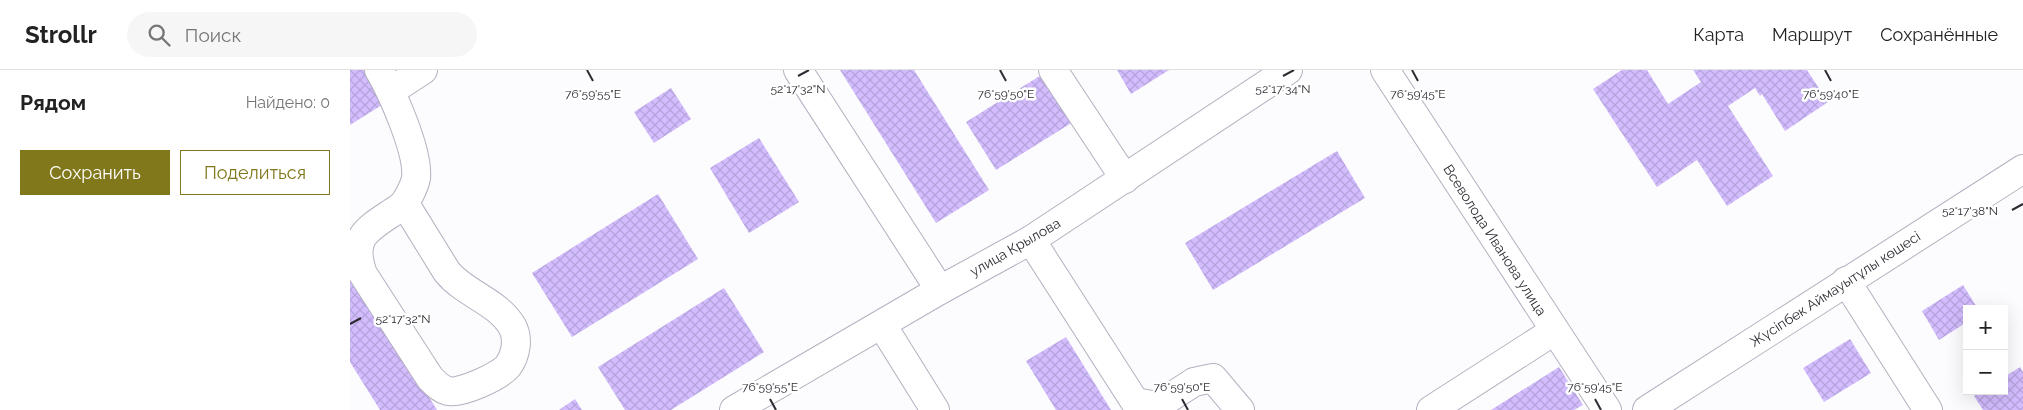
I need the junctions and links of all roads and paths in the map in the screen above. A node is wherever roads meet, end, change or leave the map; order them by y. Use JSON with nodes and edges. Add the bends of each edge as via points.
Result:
{"nodes":[{"id":1,"x":423,"y":70,"type":"edge"},
{"id":2,"x":798,"y":70,"type":"edge"},
{"id":3,"x":1052,"y":70,"type":"edge"},
{"id":4,"x":1288,"y":70,"type":"edge"},
{"id":5,"x":1385,"y":70,"type":"edge"},
{"id":6,"x":385,"y":80,"type":"edge"},
{"id":7,"x":2023,"y":169,"type":"edge"},
{"id":8,"x":1125,"y":180,"type":"junction"},
{"id":9,"x":405,"y":204,"type":"junction"},
{"id":10,"x":1031,"y":240,"type":"junction"},
{"id":11,"x":1846,"y":282,"type":"junction"},
{"id":12,"x":940,"y":290,"type":"junction"},
{"id":13,"x":882,"y":325,"type":"junction"},
{"id":14,"x":1554,"y":331,"type":"junction"},
{"id":15,"x":734,"y":410,"type":"edge"},
{"id":16,"x":935,"y":410,"type":"edge"},
{"id":17,"x":1240,"y":410,"type":"edge"},
{"id":18,"x":1431,"y":410,"type":"edge"},
{"id":19,"x":1607,"y":410,"type":"edge"},
{"id":20,"x":1647,"y":410,"type":"edge"},
{"id":21,"x":1928,"y":410,"type":"edge"}],
"edges":[{"from":1,"to":6,"type":"street"},
{"from":2,"to":12,"type":"street"},
{"from":3,"to":8,"type":"street"},
{"from":4,"to":8,"type":"street","name":"улица Крылова"},
{"from":5,"to":14,"type":"street","name":"Всеволода Иванова улица"},
{"from":6,"to":9,"type":"street","via":[[414,156],[416,178]]},
{"from":7,"to":11,"type":"street","name":"Жүсіпбек Аймауытұлы көшесі"},
{"from":8,"to":10,"type":"street","name":"улица Крылова"},
{"from":9,"to":9,"type":"street","via":[[361,236],[356,249],[358,262],[430,378],[449,391],[464,390],[507,367],[515,353],[513,327],[501,312],[455,282],[446,272]]},
{"from":10,"to":12,"type":"street","name":"улица Крылова"},
{"from":10,"to":17,"type":"street","via":[[1135,402],[1157,406],[1194,382],[1213,378]]},
{"from":11,"to":20,"type":"street","name":"Жүсіпбек Аймауытұлы көшесі"},
{"from":11,"to":21,"type":"street"},
{"from":12,"to":13,"type":"street","name":"улица Крылова"},
{"from":13,"to":15,"type":"street","name":"улица Крылова"},
{"from":13,"to":16,"type":"street"},
{"from":14,"to":18,"type":"street"},
{"from":14,"to":19,"type":"street","name":"Всеволода Иванова улица"}]}
